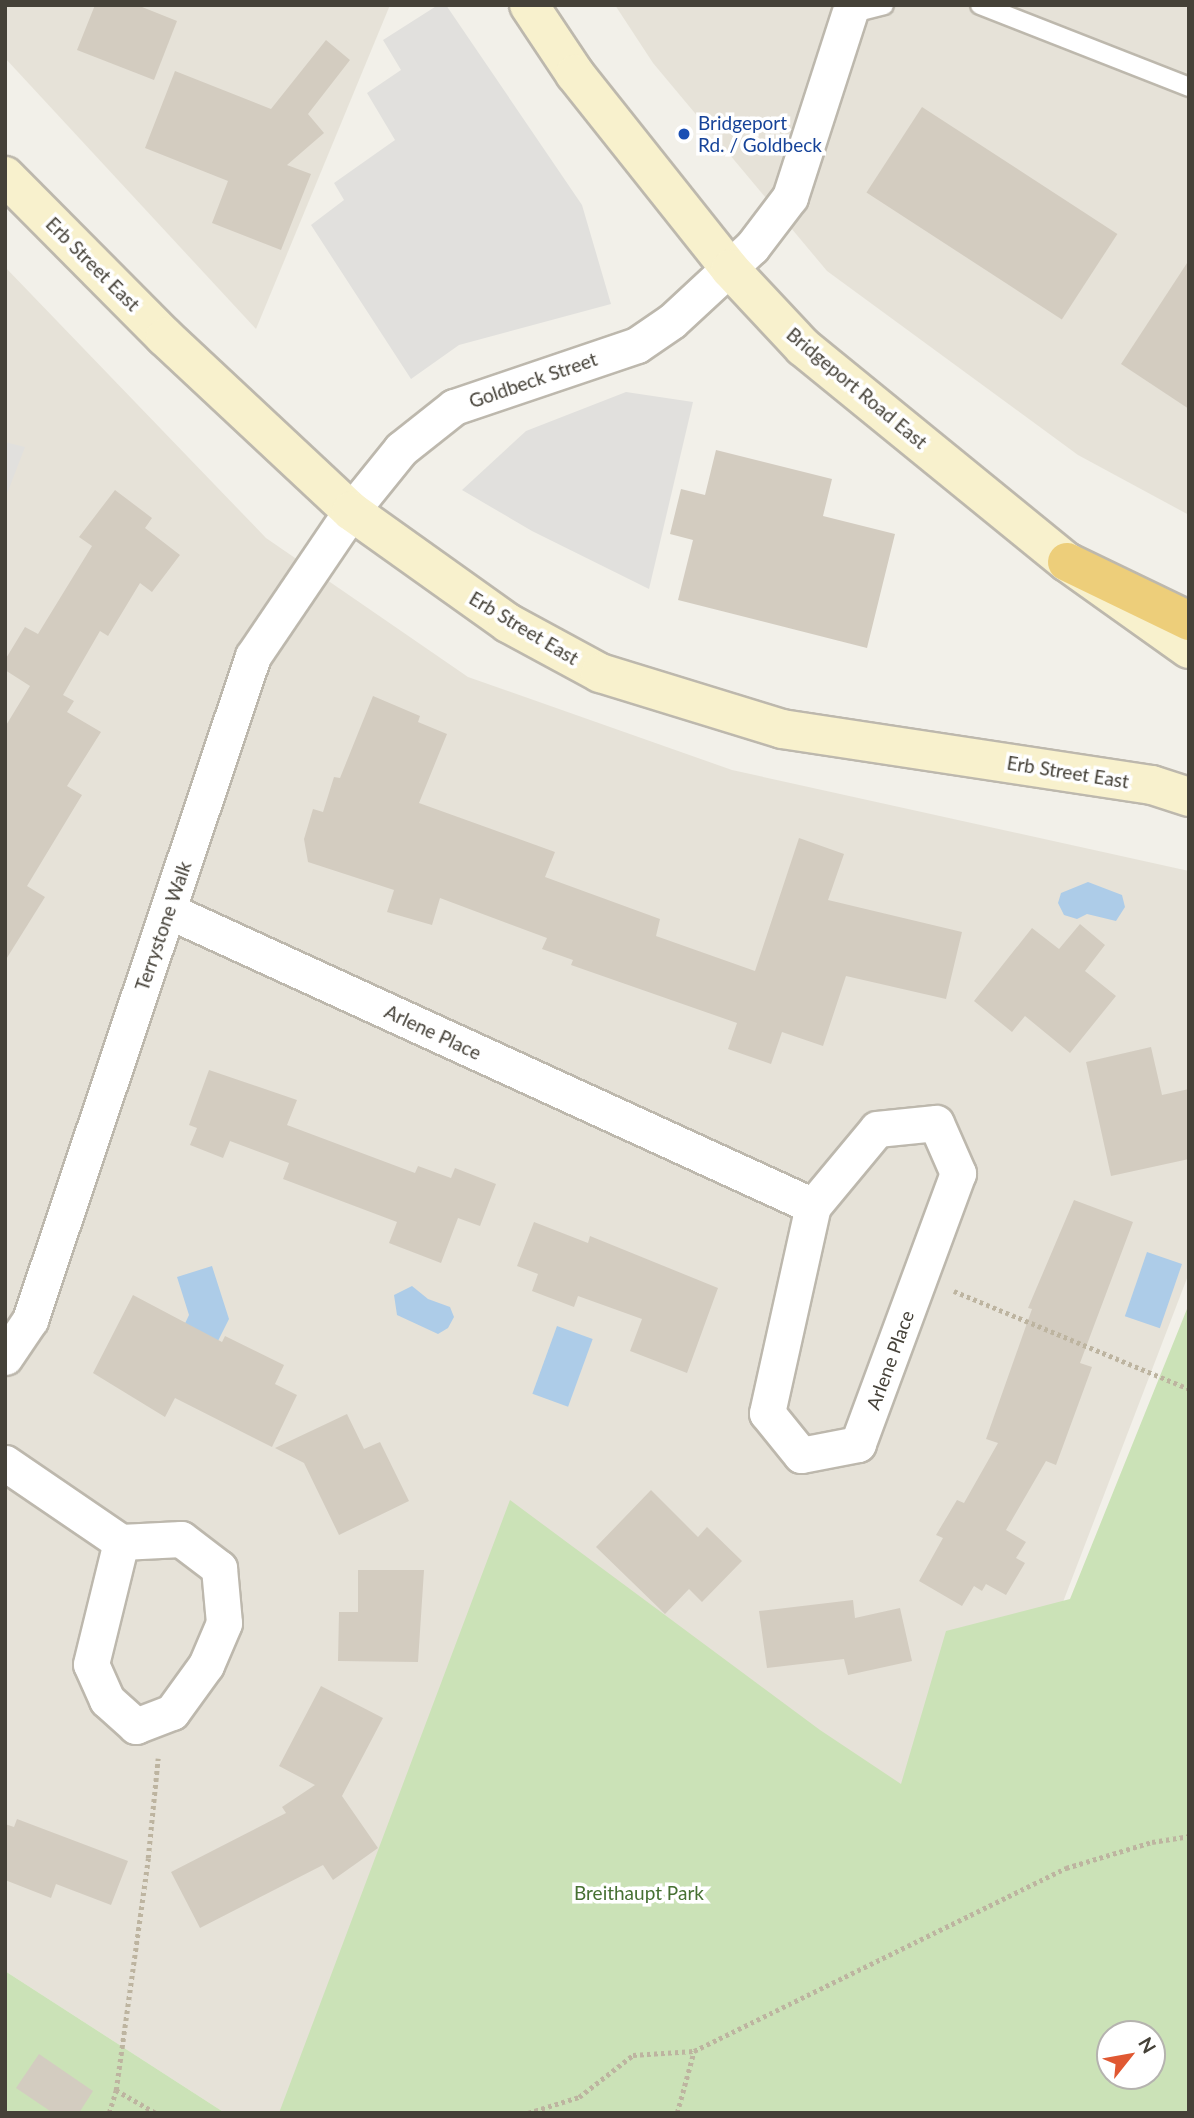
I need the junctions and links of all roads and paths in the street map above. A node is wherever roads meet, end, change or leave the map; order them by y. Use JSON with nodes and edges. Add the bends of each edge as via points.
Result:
{"nodes":[{"id":1,"x":528,"y":5,"type":"edge"},
{"id":2,"x":884,"y":5,"type":"edge"},
{"id":3,"x":980,"y":5,"type":"edge"},
{"id":4,"x":849,"y":14,"type":"joint"},
{"id":5,"x":1189,"y":87,"type":"edge"},
{"id":6,"x":5,"y":176,"type":"edge"},
{"id":7,"x":730,"y":269,"type":"junction"},
{"id":8,"x":351,"y":511,"type":"junction"},
{"id":9,"x":1068,"y":562,"type":"junction"},
{"id":10,"x":1189,"y":621,"type":"edge"},
{"id":11,"x":1189,"y":649,"type":"edge"},
{"id":12,"x":1189,"y":797,"type":"edge"},
{"id":13,"x":169,"y":911,"type":"junction"},
{"id":14,"x":813,"y":1206,"type":"junction"},
{"id":15,"x":920,"y":1277,"type":"junction"},
{"id":16,"x":5,"y":1357,"type":"edge"},
{"id":17,"x":1189,"y":1389,"type":"edge"},
{"id":18,"x":5,"y":1463,"type":"edge"},
{"id":19,"x":121,"y":1542,"type":"junction"},
{"id":20,"x":154,"y":1719,"type":"junction"},
{"id":21,"x":1189,"y":1836,"type":"edge"},
{"id":22,"x":694,"y":2051,"type":"junction"},
{"id":23,"x":116,"y":2090,"type":"junction"},
{"id":24,"x":109,"y":2113,"type":"edge"},
{"id":25,"x":156,"y":2113,"type":"edge"},
{"id":26,"x":528,"y":2113,"type":"edge"},
{"id":27,"x":677,"y":2113,"type":"edge"}],
"edges":[{"from":1,"to":7,"type":"main road","name":"Bridgeport Road East","via":[[575,74]]},
{"from":2,"to":4,"type":"lane"},
{"from":3,"to":5,"type":"lane"},
{"from":4,"to":7,"type":"street","name":"Goldbeck Street","via":[[790,197]]},
{"from":6,"to":8,"type":"main road","name":"Erb Street East","via":[[166,337]]},
{"from":7,"to":8,"type":"street","name":"Goldbeck Street","via":[[673,321],[636,345],[454,407],[401,449]]},
{"from":7,"to":9,"type":"main road","name":"Bridgeport Road East","via":[[803,347]]},
{"from":8,"to":12,"type":"main road","name":"Erb Street East","via":[[508,623],[600,673],[782,729],[1152,785]]},
{"from":8,"to":13,"type":"street","name":"Terrystone Walk","via":[[253,656]]},
{"from":9,"to":10,"type":"highway"},
{"from":9,"to":11,"type":"main road","name":"Bridgeport Road East"},
{"from":13,"to":14,"type":"street","name":"Arlene Place"},
{"from":13,"to":16,"type":"street","name":"Terrystone Walk","via":[[30,1320]]},
{"from":14,"to":15,"type":"street","name":"Arlene Place","via":[[877,1129],[936,1123],[958,1173]]},
{"from":14,"to":15,"type":"street","name":"Arlene Place","via":[[768,1413],[801,1455],[859,1444]]},
{"from":15,"to":17,"type":"path"},
{"from":18,"to":19,"type":"street"},
{"from":19,"to":20,"type":"street","via":[[91,1664],[107,1700],[136,1726]]},
{"from":19,"to":20,"type":"street","via":[[181,1539],[219,1568],[224,1623],[206,1665],[172,1712]]},
{"from":20,"to":23,"type":"path","via":[[158,1759],[148,1858]]},
{"from":21,"to":22,"type":"path","via":[[1152,1842],[1066,1868]]},
{"from":22,"to":26,"type":"path","via":[[633,2054],[579,2097]]},
{"from":22,"to":27,"type":"path"},
{"from":23,"to":24,"type":"path"},
{"from":23,"to":25,"type":"path"}]}
